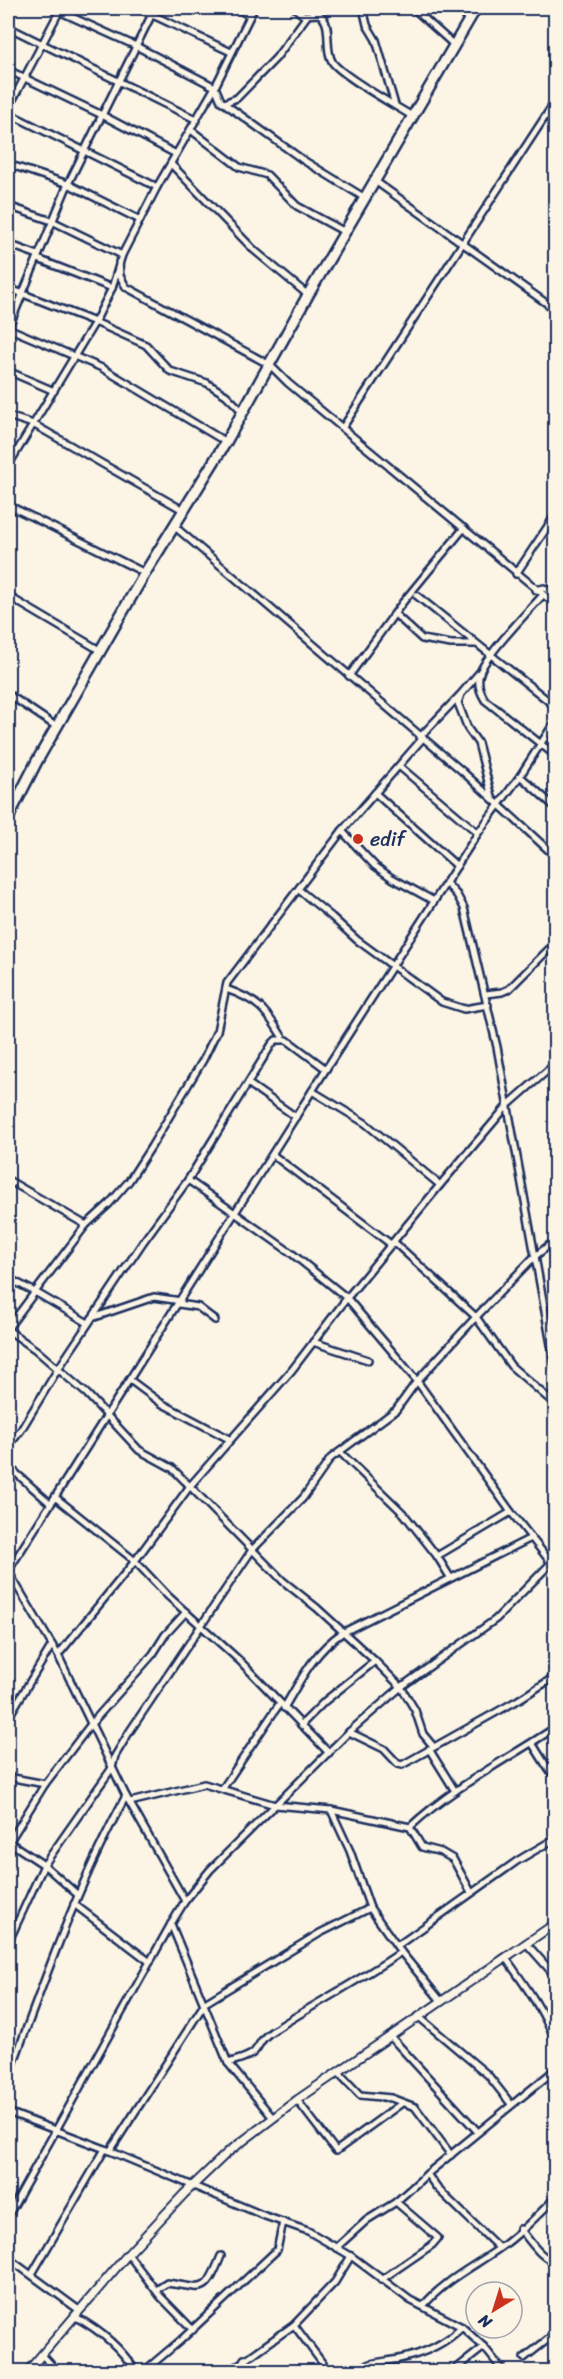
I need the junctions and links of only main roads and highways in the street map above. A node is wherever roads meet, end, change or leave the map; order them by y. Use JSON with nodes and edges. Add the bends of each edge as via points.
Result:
{"nodes":[{"id":1,"x":476,"y":8,"type":"edge"},
{"id":2,"x":8,"y":818,"type":"edge"}],
"edges":[{"from":1,"to":2,"type":"main road","via":[[226,442],[145,573]]}]}
